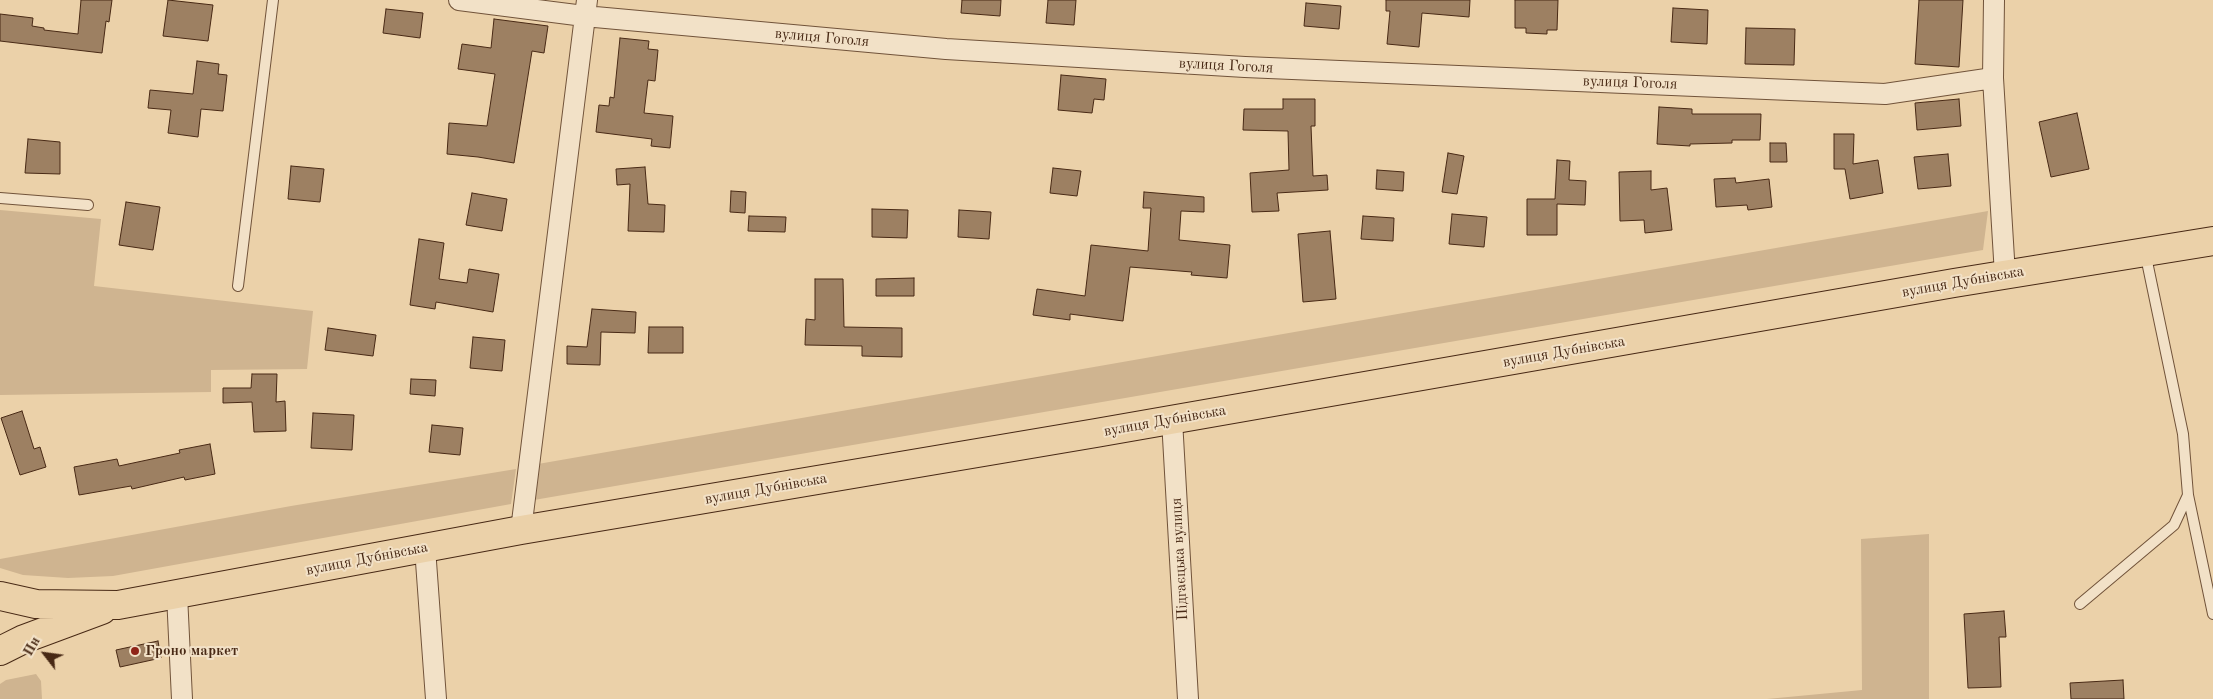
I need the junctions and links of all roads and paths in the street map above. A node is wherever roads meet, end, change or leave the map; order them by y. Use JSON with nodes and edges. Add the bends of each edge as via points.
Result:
{"nodes":[{"id":1,"x":273,"y":0,"type":"edge"},
{"id":2,"x":459,"y":0,"type":"edge"},
{"id":3,"x":1994,"y":0,"type":"edge"},
{"id":4,"x":585,"y":8,"type":"edge"},
{"id":5,"x":1993,"y":78,"type":"junction"},
{"id":6,"x":0,"y":198,"type":"edge"},
{"id":7,"x":88,"y":205,"type":"dead end"},
{"id":8,"x":2213,"y":241,"type":"edge"},
{"id":9,"x":2145,"y":252,"type":"junction"},
{"id":10,"x":2005,"y":275,"type":"junction"},
{"id":11,"x":238,"y":286,"type":"dead end"},
{"id":12,"x":1172,"y":420,"type":"junction"},
{"id":13,"x":2188,"y":496,"type":"junction"},
{"id":14,"x":521,"y":530,"type":"junction"},
{"id":15,"x":425,"y":548,"type":"junction"},
{"id":16,"x":177,"y":595,"type":"junction"},
{"id":17,"x":0,"y":596,"type":"edge"},
{"id":18,"x":2080,"y":604,"type":"dead end"},
{"id":19,"x":118,"y":605,"type":"junction"},
{"id":20,"x":2213,"y":614,"type":"edge"},
{"id":21,"x":0,"y":651,"type":"edge"},
{"id":22,"x":182,"y":699,"type":"edge"},
{"id":23,"x":436,"y":699,"type":"edge"},
{"id":24,"x":1188,"y":699,"type":"edge"}],
"edges":[{"from":1,"to":11,"type":"lane"},
{"from":2,"to":4,"type":"street","name":"вулиця Гоголя"},
{"from":3,"to":5,"type":"street"},
{"from":4,"to":5,"type":"street","name":"вулиця Гоголя","via":[[946,49],[1245,67],[1885,94]]},
{"from":4,"to":14,"type":"street"},
{"from":5,"to":10,"type":"street"},
{"from":6,"to":7,"type":"lane"},
{"from":8,"to":9,"type":"highway","name":"вулиця Дубнівська"},
{"from":9,"to":10,"type":"highway","name":"вулиця Дубнівська"},
{"from":9,"to":13,"type":"lane","via":[[2183,434]]},
{"from":10,"to":12,"type":"highway","name":"вулиця Дубнівська"},
{"from":12,"to":14,"type":"highway","name":"вулиця Дубнівська"},
{"from":12,"to":24,"type":"street","name":"Підгаєцька вулиця"},
{"from":13,"to":18,"type":"lane","via":[[2174,525]]},
{"from":13,"to":20,"type":"lane"},
{"from":14,"to":15,"type":"highway","name":"вулиця Дубнівська"},
{"from":15,"to":16,"type":"highway","name":"вулиця Дубнівська"},
{"from":15,"to":23,"type":"street"},
{"from":16,"to":19,"type":"highway","name":"вулиця Дубнівська"},
{"from":16,"to":22,"type":"street"},
{"from":17,"to":19,"type":"highway","via":[[36,604]]},
{"from":19,"to":21,"type":"highway"}]}
